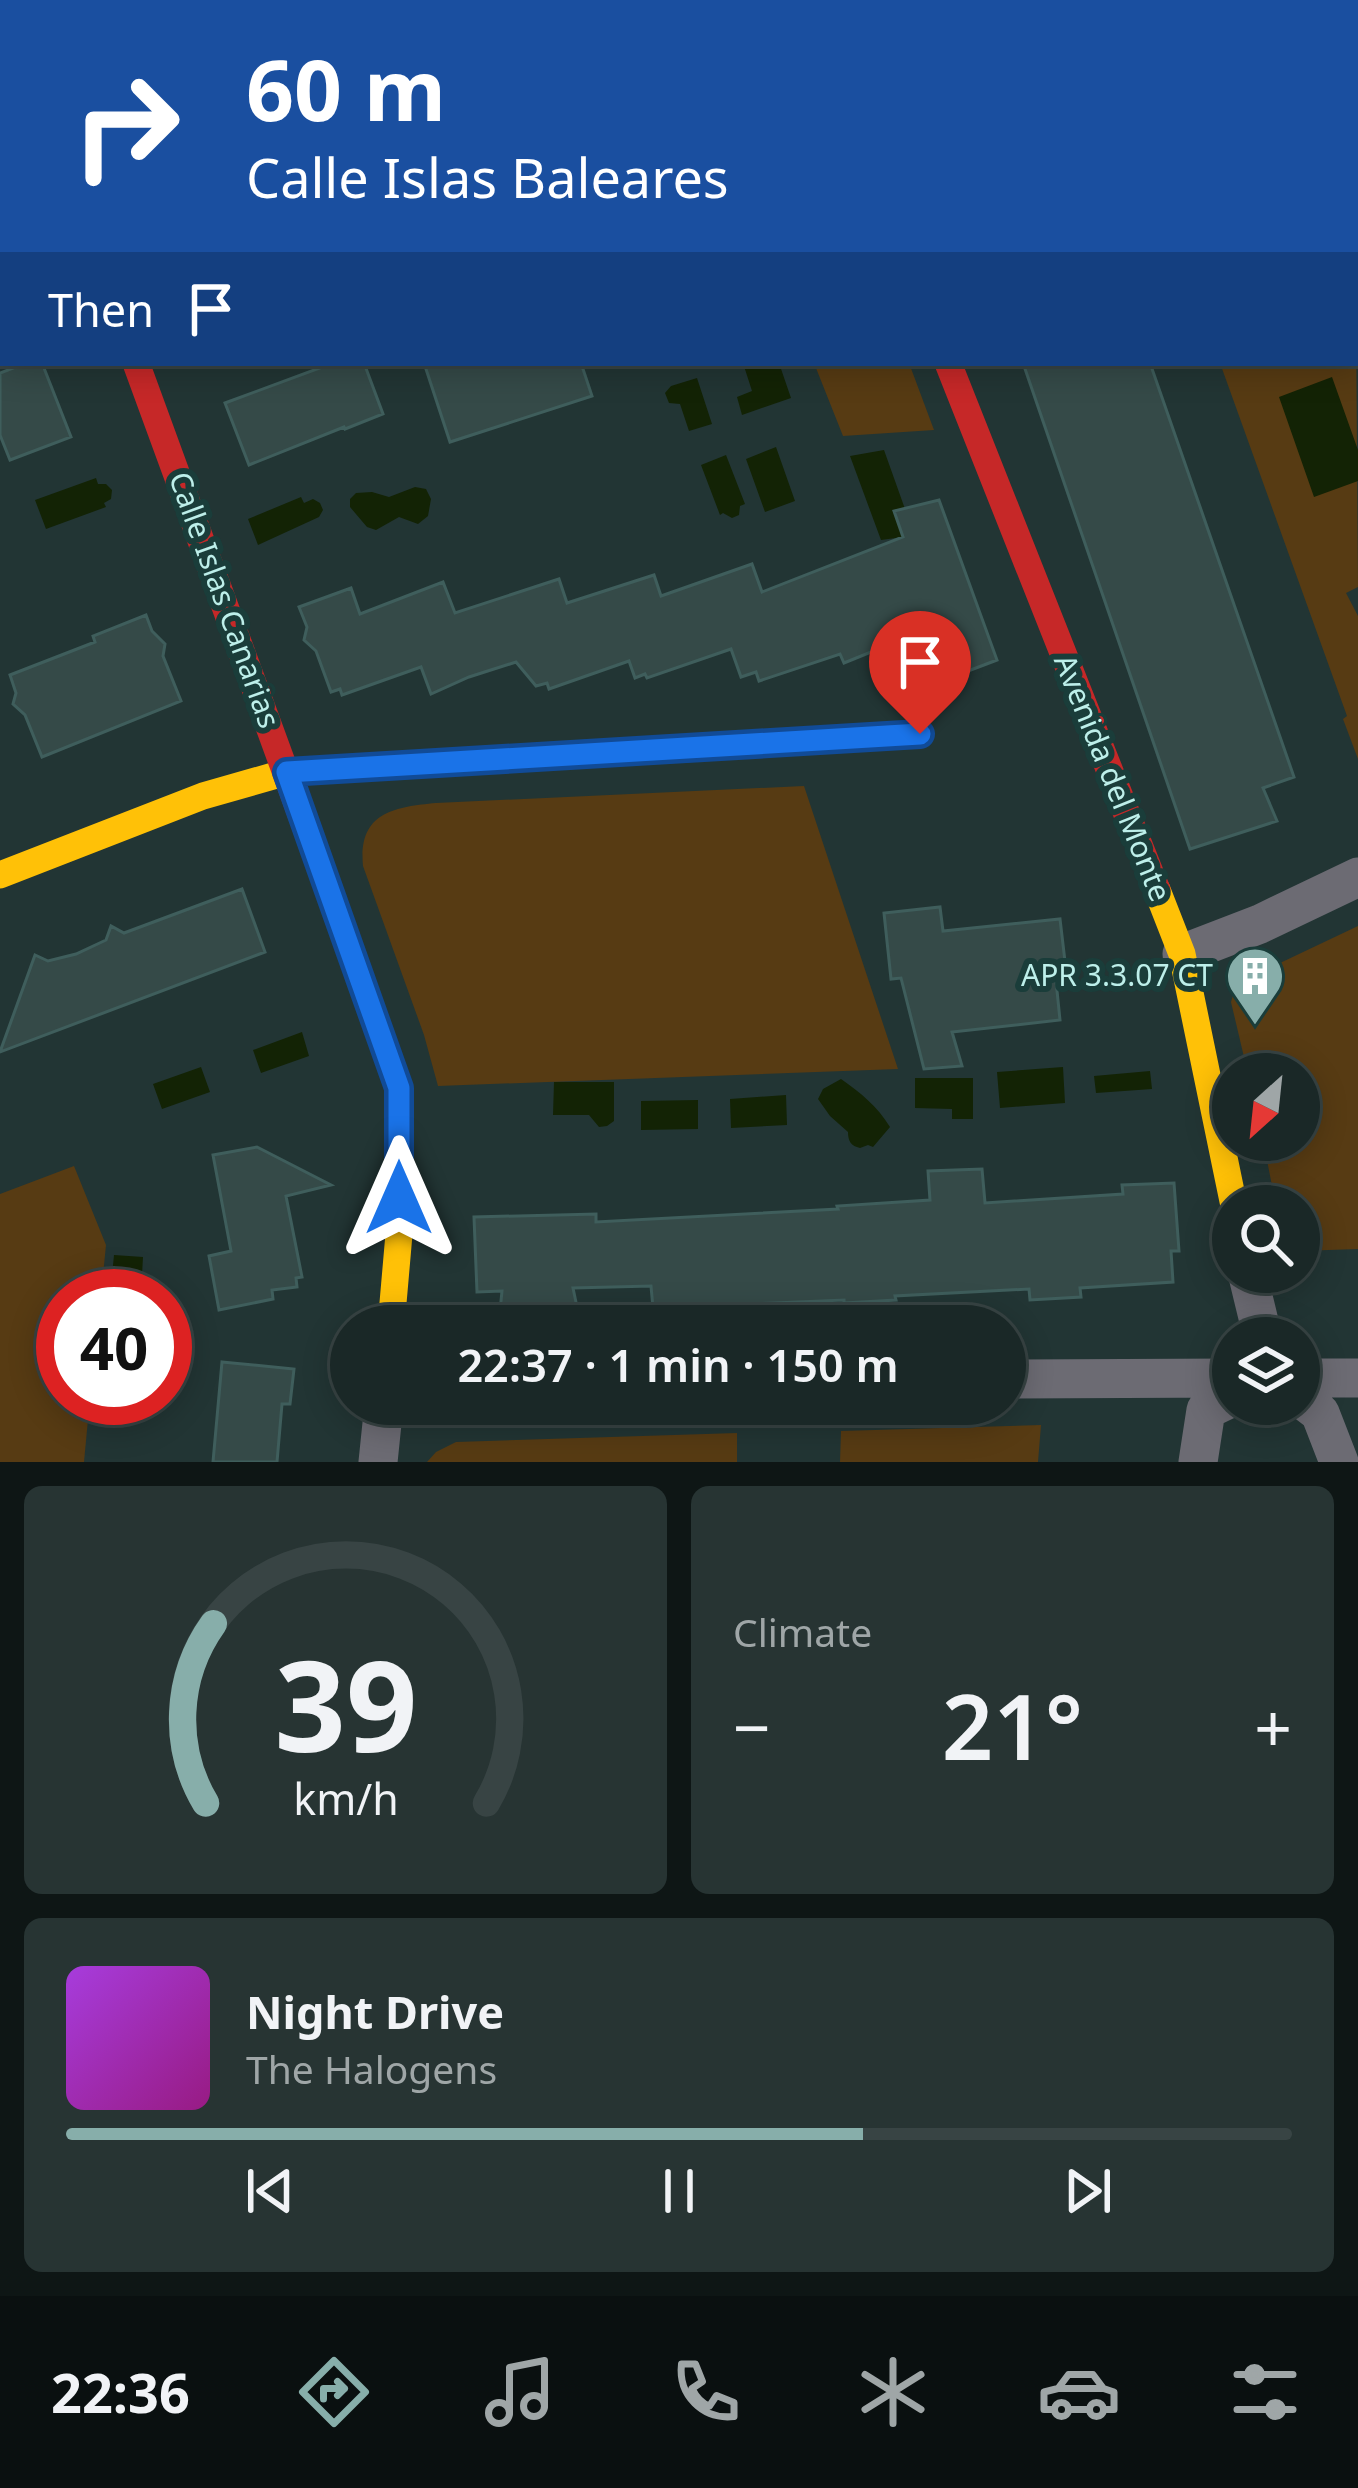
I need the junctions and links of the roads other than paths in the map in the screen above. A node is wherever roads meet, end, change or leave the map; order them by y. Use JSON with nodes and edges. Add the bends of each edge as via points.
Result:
{"nodes":[{"id":1,"x":137,"y":366,"type":"edge"},
{"id":2,"x":949,"y":366,"type":"edge"},
{"id":3,"x":920,"y":734,"type":"dead end"},
{"id":4,"x":287,"y":772,"type":"junction"},
{"id":5,"x":0,"y":875,"type":"edge"},
{"id":6,"x":1358,"y":877,"type":"edge"},
{"id":7,"x":1182,"y":954,"type":"junction"},
{"id":8,"x":1230,"y":1185,"type":"edge"},
{"id":9,"x":393,"y":1305,"type":"edge"},
{"id":10,"x":1212,"y":1378,"type":"edge"},
{"id":11,"x":1320,"y":1378,"type":"edge"},
{"id":12,"x":1358,"y":1378,"type":"edge"},
{"id":13,"x":1026,"y":1379,"type":"edge"},
{"id":14,"x":1212,"y":1407,"type":"edge"},
{"id":15,"x":1320,"y":1413,"type":"edge"},
{"id":16,"x":382,"y":1425,"type":"edge"},
{"id":17,"x":378,"y":1462,"type":"edge"},
{"id":18,"x":1198,"y":1462,"type":"edge"},
{"id":19,"x":1339,"y":1462,"type":"edge"}],
"edges":[{"from":1,"to":4,"type":"street","name":"Calle Islas Canarias"},
{"from":2,"to":7,"type":"street","name":"Avenida del Monte"},
{"from":3,"to":4,"type":"street"},
{"from":4,"to":5,"type":"street"},
{"from":4,"to":9,"type":"street","name":"Calle Islas Canarias","via":[[399,1088]]},
{"from":6,"to":7,"type":"street"},
{"from":7,"to":8,"type":"street","name":"Avenida del Monte"},
{"from":10,"to":13,"type":"street"},
{"from":11,"to":12,"type":"street"},
{"from":14,"to":18,"type":"street"},
{"from":15,"to":19,"type":"street"},
{"from":16,"to":17,"type":"street"}]}
